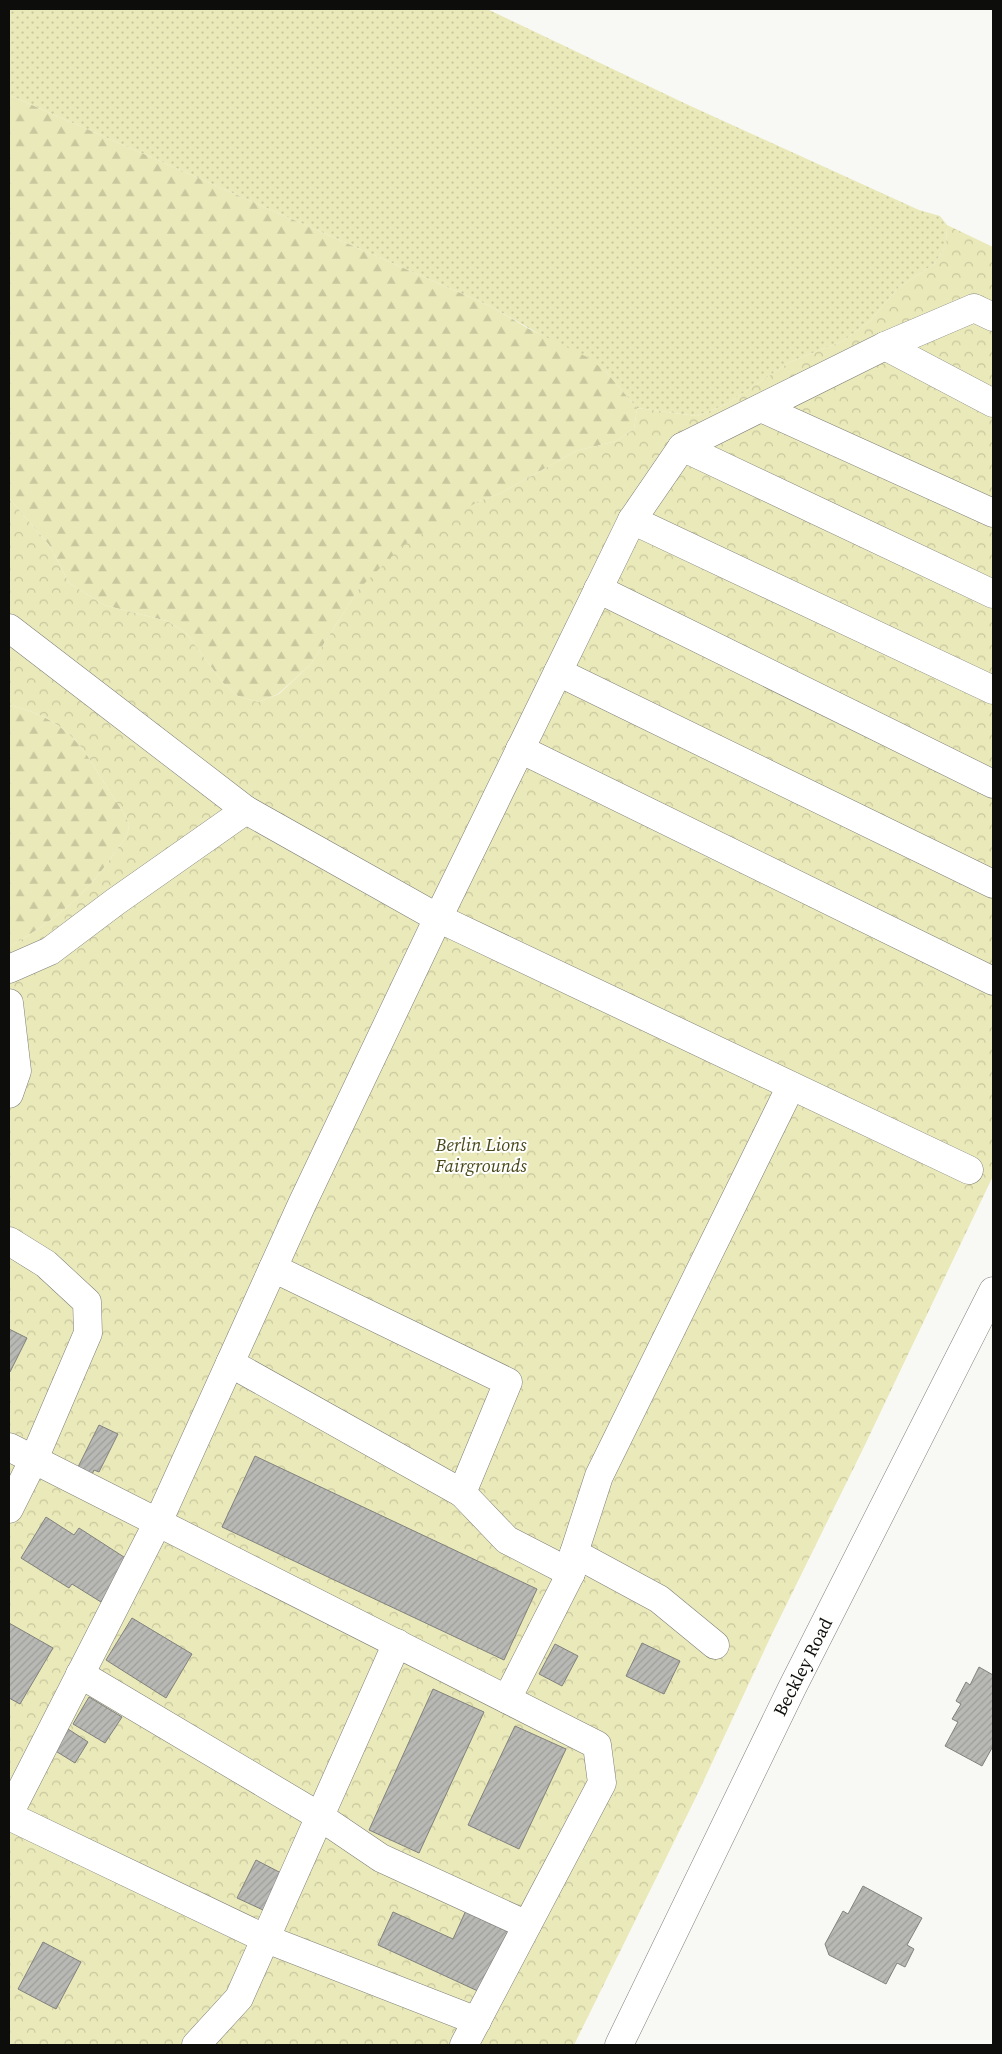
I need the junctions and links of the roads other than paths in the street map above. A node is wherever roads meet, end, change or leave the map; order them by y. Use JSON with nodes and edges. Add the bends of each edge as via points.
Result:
{"nodes":[{"id":1,"x":993,"y":316,"type":"edge"},
{"id":2,"x":885,"y":346,"type":"junction"},
{"id":3,"x":993,"y":404,"type":"edge"},
{"id":4,"x":762,"y":408,"type":"junction"},
{"id":5,"x":682,"y":447,"type":"junction"},
{"id":6,"x":993,"y":513,"type":"edge"},
{"id":7,"x":632,"y":520,"type":"junction"},
{"id":8,"x":598,"y":589,"type":"junction"},
{"id":9,"x":993,"y":594,"type":"edge"},
{"id":10,"x":9,"y":628,"type":"edge"},
{"id":11,"x":558,"y":672,"type":"junction"},
{"id":12,"x":993,"y":690,"type":"edge"},
{"id":13,"x":520,"y":749,"type":"junction"},
{"id":14,"x":993,"y":784,"type":"edge"},
{"id":15,"x":246,"y":810,"type":"junction"},
{"id":16,"x":993,"y":884,"type":"edge"},
{"id":17,"x":438,"y":918,"type":"junction"},
{"id":18,"x":9,"y":969,"type":"edge"},
{"id":19,"x":993,"y":981,"type":"edge"},
{"id":20,"x":9,"y":1003,"type":"edge"},
{"id":21,"x":791,"y":1086,"type":"junction"},
{"id":22,"x":9,"y":1094,"type":"edge"},
{"id":23,"x":969,"y":1170,"type":"dead end"},
{"id":24,"x":9,"y":1241,"type":"edge"},
{"id":25,"x":273,"y":1268,"type":"junction"},
{"id":26,"x":993,"y":1291,"type":"edge"},
{"id":27,"x":230,"y":1362,"type":"junction"},
{"id":28,"x":9,"y":1447,"type":"edge"},
{"id":29,"x":34,"y":1459,"type":"junction"},
{"id":30,"x":462,"y":1493,"type":"junction"},
{"id":31,"x":9,"y":1508,"type":"edge"},
{"id":32,"x":158,"y":1522,"type":"junction"},
{"id":33,"x":573,"y":1563,"type":"junction"},
{"id":34,"x":397,"y":1643,"type":"junction"},
{"id":35,"x":715,"y":1645,"type":"dead end"},
{"id":36,"x":80,"y":1674,"type":"junction"},
{"id":37,"x":507,"y":1699,"type":"junction"},
{"id":38,"x":9,"y":1815,"type":"edge"},
{"id":39,"x":319,"y":1816,"type":"junction"},
{"id":40,"x":527,"y":1925,"type":"junction"},
{"id":41,"x":264,"y":1938,"type":"junction"},
{"id":42,"x":477,"y":2021,"type":"junction"},
{"id":43,"x":196,"y":2045,"type":"edge"},
{"id":44,"x":464,"y":2045,"type":"edge"},
{"id":45,"x":618,"y":2045,"type":"edge"}],
"edges":[{"from":1,"to":2,"type":"street","via":[[974,308]]},
{"from":2,"to":3,"type":"street"},
{"from":2,"to":4,"type":"street"},
{"from":4,"to":5,"type":"street"},
{"from":4,"to":6,"type":"street"},
{"from":5,"to":7,"type":"street"},
{"from":5,"to":9,"type":"street"},
{"from":7,"to":8,"type":"street"},
{"from":7,"to":12,"type":"street"},
{"from":8,"to":11,"type":"street"},
{"from":8,"to":14,"type":"street"},
{"from":10,"to":15,"type":"street"},
{"from":11,"to":13,"type":"street"},
{"from":11,"to":16,"type":"street"},
{"from":13,"to":17,"type":"street"},
{"from":13,"to":19,"type":"street"},
{"from":15,"to":17,"type":"street"},
{"from":15,"to":18,"type":"street","via":[[50,951]]},
{"from":17,"to":21,"type":"street"},
{"from":17,"to":25,"type":"street"},
{"from":20,"to":22,"type":"street","via":[[17,1071]]},
{"from":21,"to":23,"type":"street"},
{"from":21,"to":33,"type":"street","via":[[599,1476]]},
{"from":24,"to":29,"type":"street","via":[[46,1264],[87,1302],[88,1333]]},
{"from":25,"to":27,"type":"street"},
{"from":25,"to":30,"type":"street","via":[[508,1382]]},
{"from":26,"to":45,"type":"street","name":"Beckley Road","via":[[792,1688]]},
{"from":27,"to":30,"type":"street"},
{"from":27,"to":32,"type":"street"},
{"from":28,"to":29,"type":"street"},
{"from":29,"to":31,"type":"street"},
{"from":29,"to":32,"type":"street"},
{"from":30,"to":33,"type":"street","via":[[507,1540]]},
{"from":32,"to":34,"type":"street"},
{"from":32,"to":36,"type":"street"},
{"from":33,"to":35,"type":"street","via":[[659,1599]]},
{"from":33,"to":37,"type":"street"},
{"from":34,"to":37,"type":"street"},
{"from":34,"to":39,"type":"street"},
{"from":36,"to":38,"type":"street"},
{"from":36,"to":39,"type":"street"},
{"from":37,"to":40,"type":"street","via":[[597,1745],[602,1783]]},
{"from":38,"to":41,"type":"street"},
{"from":39,"to":40,"type":"street","via":[[381,1858]]},
{"from":39,"to":41,"type":"street"},
{"from":40,"to":42,"type":"street"},
{"from":41,"to":42,"type":"street"},
{"from":41,"to":43,"type":"street","via":[[239,1998]]},
{"from":42,"to":44,"type":"street"}]}
